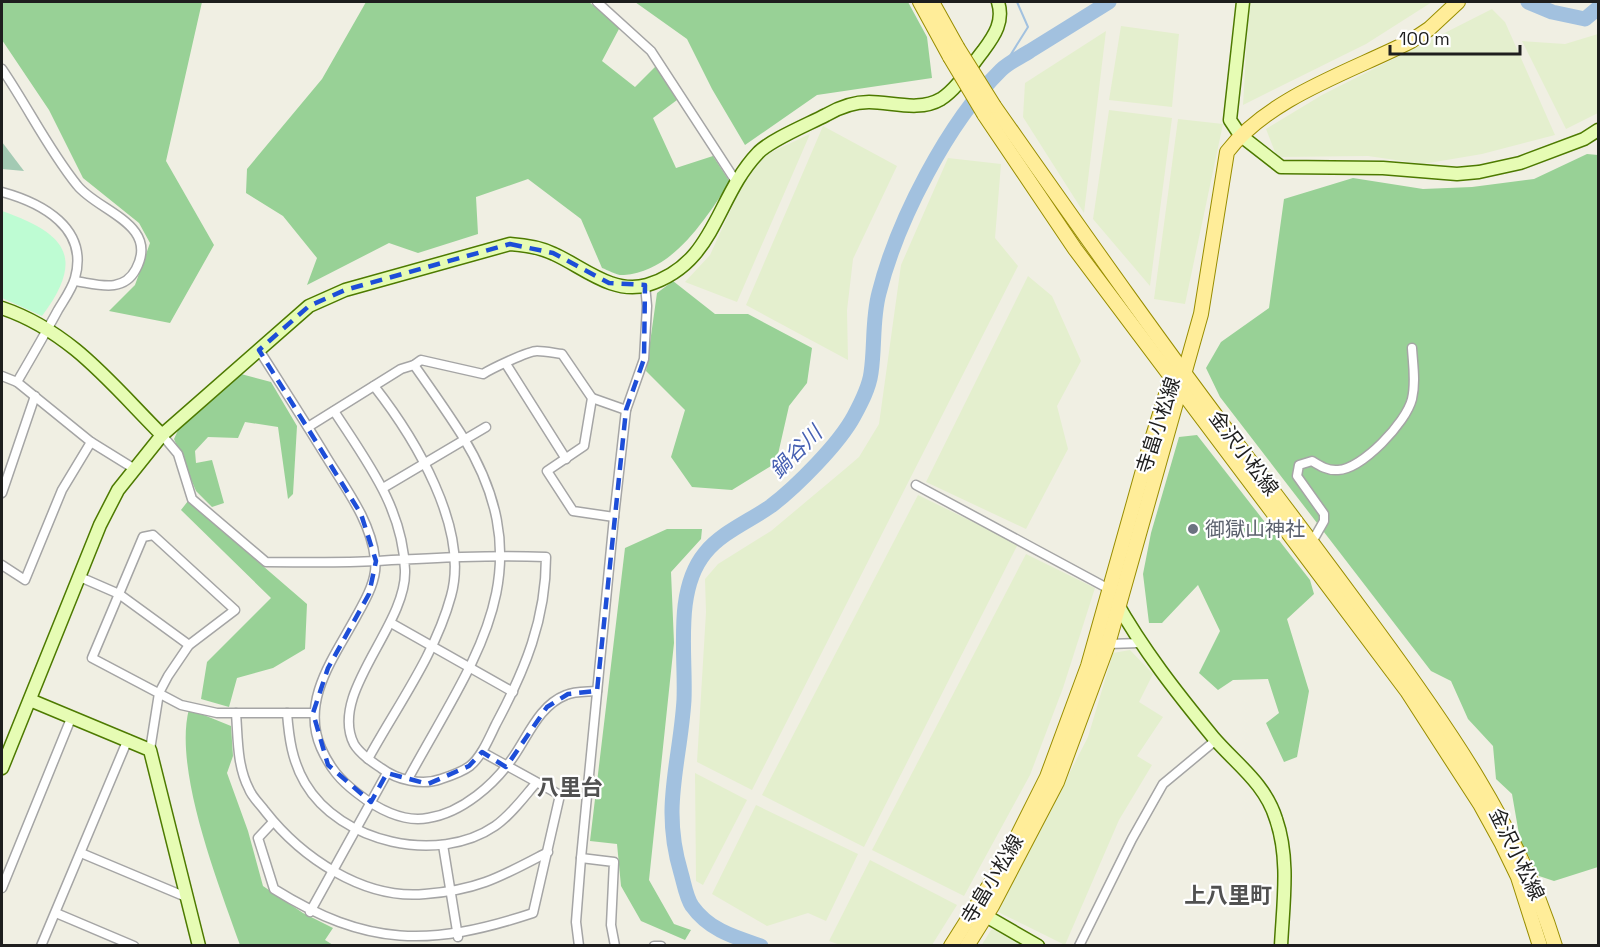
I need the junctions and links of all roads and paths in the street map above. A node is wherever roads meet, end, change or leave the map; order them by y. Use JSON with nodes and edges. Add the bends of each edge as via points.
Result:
{"nodes":[{"id":1,"x":597,"y":2,"type":"edge"},
{"id":2,"x":920,"y":2,"type":"edge"},
{"id":3,"x":932,"y":2,"type":"edge"},
{"id":4,"x":998,"y":2,"type":"edge"},
{"id":5,"x":1243,"y":2,"type":"edge"},
{"id":6,"x":1458,"y":2,"type":"edge"},
{"id":7,"x":953,"y":52,"type":"junction"},
{"id":8,"x":2,"y":69,"type":"edge"},
{"id":9,"x":1599,"y":130,"type":"edge"},
{"id":10,"x":1240,"y":135,"type":"junction"},
{"id":11,"x":737,"y":183,"type":"junction"},
{"id":12,"x":2,"y":192,"type":"edge"},
{"id":13,"x":75,"y":281,"type":"junction"},
{"id":14,"x":645,"y":285,"type":"junction"},
{"id":15,"x":2,"y":308,"type":"edge"},
{"id":16,"x":48,"y":329,"type":"junction"},
{"id":17,"x":1412,"y":348,"type":"dead end"},
{"id":18,"x":259,"y":350,"type":"junction"},
{"id":19,"x":506,"y":364,"type":"junction"},
{"id":20,"x":414,"y":365,"type":"junction"},
{"id":21,"x":1178,"y":372,"type":"junction"},
{"id":22,"x":2,"y":376,"type":"edge"},
{"id":23,"x":17,"y":382,"type":"junction"},
{"id":24,"x":374,"y":386,"type":"junction"},
{"id":25,"x":1180,"y":389,"type":"junction"},
{"id":26,"x":35,"y":396,"type":"junction"},
{"id":27,"x":592,"y":398,"type":"junction"},
{"id":28,"x":626,"y":410,"type":"junction"},
{"id":29,"x":334,"y":411,"type":"junction"},
{"id":30,"x":308,"y":427,"type":"junction"},
{"id":31,"x":486,"y":427,"type":"dead end"},
{"id":32,"x":162,"y":435,"type":"junction"},
{"id":33,"x":464,"y":439,"type":"junction"},
{"id":34,"x":91,"y":442,"type":"junction"},
{"id":35,"x":566,"y":459,"type":"junction"},
{"id":36,"x":423,"y":463,"type":"junction"},
{"id":37,"x":134,"y":468,"type":"junction"},
{"id":38,"x":916,"y":485,"type":"dead end"},
{"id":39,"x":383,"y":488,"type":"junction"},
{"id":40,"x":2,"y":493,"type":"edge"},
{"id":41,"x":614,"y":517,"type":"junction"},
{"id":42,"x":1312,"y":542,"type":"junction"},
{"id":43,"x":501,"y":555,"type":"junction"},
{"id":44,"x":454,"y":558,"type":"junction"},
{"id":45,"x":403,"y":559,"type":"junction"},
{"id":46,"x":376,"y":561,"type":"junction"},
{"id":47,"x":2,"y":565,"type":"edge"},
{"id":48,"x":80,"y":577,"type":"junction"},
{"id":49,"x":1109,"y":589,"type":"junction"},
{"id":50,"x":119,"y":594,"type":"junction"},
{"id":51,"x":1118,"y":605,"type":"junction"},
{"id":52,"x":391,"y":624,"type":"junction"},
{"id":53,"x":1108,"y":644,"type":"junction"},
{"id":54,"x":1140,"y":644,"type":"junction"},
{"id":55,"x":189,"y":645,"type":"junction"},
{"id":56,"x":431,"y":646,"type":"junction"},
{"id":57,"x":469,"y":667,"type":"junction"},
{"id":58,"x":597,"y":691,"type":"junction"},
{"id":59,"x":513,"y":692,"type":"junction"},
{"id":60,"x":159,"y":693,"type":"junction"},
{"id":61,"x":30,"y":700,"type":"junction"},
{"id":62,"x":236,"y":713,"type":"junction"},
{"id":63,"x":287,"y":713,"type":"junction"},
{"id":64,"x":313,"y":713,"type":"junction"},
{"id":65,"x":72,"y":716,"type":"junction"},
{"id":66,"x":128,"y":739,"type":"junction"},
{"id":67,"x":1216,"y":740,"type":"junction"},
{"id":68,"x":150,"y":750,"type":"junction"},
{"id":69,"x":482,"y":752,"type":"junction"},
{"id":70,"x":368,"y":759,"type":"junction"},
{"id":71,"x":506,"y":767,"type":"junction"},
{"id":72,"x":2,"y":768,"type":"edge"},
{"id":73,"x":387,"y":772,"type":"junction"},
{"id":74,"x":408,"y":779,"type":"junction"},
{"id":75,"x":536,"y":783,"type":"junction"},
{"id":76,"x":371,"y":802,"type":"junction"},
{"id":77,"x":273,"y":822,"type":"junction"},
{"id":78,"x":356,"y":829,"type":"junction"},
{"id":79,"x":443,"y":846,"type":"junction"},
{"id":80,"x":548,"y":852,"type":"junction"},
{"id":81,"x":81,"y":854,"type":"junction"},
{"id":82,"x":582,"y":858,"type":"junction"},
{"id":83,"x":333,"y":870,"type":"junction"},
{"id":84,"x":2,"y":888,"type":"edge"},
{"id":85,"x":451,"y":891,"type":"junction"},
{"id":86,"x":186,"y":897,"type":"junction"},
{"id":87,"x":310,"y":912,"type":"junction"},
{"id":88,"x":56,"y":913,"type":"junction"},
{"id":89,"x":980,"y":913,"type":"junction"},
{"id":90,"x":458,"y":937,"type":"junction"},
{"id":91,"x":41,"y":945,"type":"edge"},
{"id":92,"x":134,"y":945,"type":"edge"},
{"id":93,"x":199,"y":945,"type":"edge"},
{"id":94,"x":579,"y":945,"type":"edge"},
{"id":95,"x":615,"y":945,"type":"edge"},
{"id":96,"x":654,"y":945,"type":"edge"},
{"id":97,"x":661,"y":945,"type":"edge"},
{"id":98,"x":951,"y":945,"type":"edge"},
{"id":99,"x":967,"y":945,"type":"edge"},
{"id":100,"x":1038,"y":945,"type":"edge"},
{"id":101,"x":1080,"y":945,"type":"edge"},
{"id":102,"x":1281,"y":945,"type":"edge"},
{"id":103,"x":1540,"y":945,"type":"edge"},
{"id":104,"x":1555,"y":945,"type":"edge"}],
"edges":[{"from":1,"to":11,"type":"street","via":[[651,51]]},
{"from":2,"to":7,"type":"main road","name":"金沢小松線"},
{"from":3,"to":7,"type":"main road","name":"金沢小松線"},
{"from":4,"to":11,"type":"street","via":[[999,27],[941,99],[919,105],[868,102],[839,108],[759,152]]},
{"from":5,"to":10,"type":"street","via":[[1230,120]]},
{"from":6,"to":10,"type":"main road","name":"寺畠小松線","via":[[1411,41],[1265,114]]},
{"from":7,"to":21,"type":"main road","name":"金沢小松線","bridge":true,"via":[[1075,249]]},
{"from":8,"to":13,"type":"street","via":[[78,187],[130,225],[140,240],[140,263],[133,276],[120,285]]},
{"from":9,"to":10,"type":"street","via":[[1520,163],[1457,174],[1383,168],[1281,167]]},
{"from":10,"to":21,"type":"main road","name":"寺畠小松線","via":[[1227,152],[1212,255],[1191,354]]},
{"from":11,"to":14,"type":"street","via":[[697,254],[674,273]]},
{"from":12,"to":13,"type":"street","via":[[37,204],[63,223],[73,237],[77,255]]},
{"from":13,"to":16,"type":"street"},
{"from":14,"to":18,"type":"street","via":[[609,283],[553,253],[510,244],[345,290],[309,306]]},
{"from":14,"to":28,"type":"street","via":[[644,359]]},
{"from":15,"to":16,"type":"street"},
{"from":16,"to":23,"type":"street"},
{"from":16,"to":32,"type":"street","via":[[93,363]]},
{"from":17,"to":42,"type":"street","via":[[1412,402],[1389,438],[1341,471],[1312,461],[1299,465],[1297,476],[1324,514]]},
{"from":18,"to":30,"type":"street"},
{"from":18,"to":32,"type":"street"},
{"from":19,"to":20,"type":"street","via":[[498,364],[483,374],[421,360]]},
{"from":19,"to":27,"type":"street","via":[[534,351],[562,354]]},
{"from":19,"to":35,"type":"street"},
{"from":20,"to":24,"type":"street"},
{"from":20,"to":33,"type":"street"},
{"from":21,"to":25,"type":"main road","name":"金沢小松線"},
{"from":21,"to":42,"type":"main road","name":"金沢小松線"},
{"from":21,"to":49,"type":"main road","name":"寺畠小松線"},
{"from":22,"to":23,"type":"street"},
{"from":23,"to":26,"type":"street"},
{"from":24,"to":29,"type":"street"},
{"from":24,"to":36,"type":"street"},
{"from":25,"to":51,"type":"main road","name":"寺畠小松線"},
{"from":25,"to":103,"type":"main road","name":"金沢小松線","via":[[1407,691],[1457,767],[1518,877]]},
{"from":26,"to":34,"type":"street"},
{"from":26,"to":40,"type":"street"},
{"from":27,"to":28,"type":"street"},
{"from":27,"to":35,"type":"street","via":[[584,446]]},
{"from":28,"to":41,"type":"street"},
{"from":29,"to":30,"type":"street"},
{"from":29,"to":39,"type":"street"},
{"from":30,"to":46,"type":"street","via":[[361,514]]},
{"from":31,"to":33,"type":"street"},
{"from":32,"to":37,"type":"street"},
{"from":32,"to":46,"type":"street","via":[[178,454],[192,499],[266,562]]},
{"from":33,"to":36,"type":"street"},
{"from":33,"to":43,"type":"street","via":[[497,519]]},
{"from":34,"to":37,"type":"street"},
{"from":34,"to":47,"type":"street","via":[[62,490],[25,580]]},
{"from":35,"to":41,"type":"street","via":[[547,471],[565,502],[573,511]]},
{"from":36,"to":39,"type":"street"},
{"from":36,"to":44,"type":"street","via":[[444,511]]},
{"from":37,"to":48,"type":"street","via":[[100,525]]},
{"from":38,"to":49,"type":"street"},
{"from":39,"to":45,"type":"street","via":[[401,532]]},
{"from":41,"to":58,"type":"street"},
{"from":42,"to":104,"type":"main road","name":"金沢小松線","via":[[1484,787],[1529,874]]},
{"from":43,"to":44,"type":"street"},
{"from":43,"to":57,"type":"street","via":[[496,601]]},
{"from":43,"to":59,"type":"street","via":[[546,557],[544,603],[538,630]]},
{"from":44,"to":45,"type":"street"},
{"from":44,"to":56,"type":"street","via":[[451,596]]},
{"from":45,"to":46,"type":"street"},
{"from":45,"to":52,"type":"street","via":[[404,591]]},
{"from":46,"to":64,"type":"street","via":[[369,594],[328,668]]},
{"from":48,"to":50,"type":"street"},
{"from":48,"to":61,"type":"street"},
{"from":49,"to":51,"type":"street"},
{"from":49,"to":89,"type":"main road","name":"寺畠小松線","via":[[1088,666],[1047,777]]},
{"from":50,"to":55,"type":"street"},
{"from":50,"to":55,"type":"street","via":[[143,537],[153,535],[235,610]]},
{"from":50,"to":60,"type":"street","via":[[92,658]]},
{"from":51,"to":53,"type":"main road","name":"寺畠小松線"},
{"from":51,"to":54,"type":"street"},
{"from":52,"to":56,"type":"street"},
{"from":52,"to":70,"type":"street","via":[[353,695],[350,724],[354,744]]},
{"from":53,"to":54,"type":"street"},
{"from":53,"to":89,"type":"main road","name":"寺畠小松線","via":[[1057,782]]},
{"from":54,"to":67,"type":"street"},
{"from":55,"to":60,"type":"street"},
{"from":56,"to":57,"type":"street"},
{"from":56,"to":70,"type":"street"},
{"from":57,"to":59,"type":"street"},
{"from":57,"to":74,"type":"street"},
{"from":58,"to":71,"type":"street","via":[[568,694],[547,707]]},
{"from":58,"to":82,"type":"street"},
{"from":59,"to":69,"type":"street"},
{"from":60,"to":62,"type":"street","via":[[181,705]]},
{"from":60,"to":68,"type":"street"},
{"from":61,"to":65,"type":"street"},
{"from":61,"to":72,"type":"street"},
{"from":62,"to":63,"type":"street"},
{"from":62,"to":77,"type":"street","via":[[240,762],[249,790]]},
{"from":63,"to":64,"type":"street"},
{"from":63,"to":78,"type":"street","via":[[295,763],[306,785],[340,820]]},
{"from":64,"to":76,"type":"street","via":[[317,738],[328,765]]},
{"from":65,"to":66,"type":"street"},
{"from":65,"to":84,"type":"street"},
{"from":66,"to":68,"type":"street"},
{"from":66,"to":81,"type":"street"},
{"from":67,"to":101,"type":"street","via":[[1164,784]]},
{"from":67,"to":102,"type":"street","via":[[1263,789],[1277,819],[1284,859]]},
{"from":68,"to":86,"type":"street"},
{"from":69,"to":71,"type":"street"},
{"from":69,"to":74,"type":"street","via":[[469,766],[450,777],[428,784]]},
{"from":70,"to":73,"type":"street"},
{"from":71,"to":75,"type":"street"},
{"from":71,"to":76,"type":"street","via":[[465,803],[428,819],[400,816]]},
{"from":73,"to":74,"type":"street"},
{"from":73,"to":76,"type":"street"},
{"from":75,"to":79,"type":"street","via":[[494,826]]},
{"from":75,"to":80,"type":"street","via":[[560,795]]},
{"from":76,"to":78,"type":"street"},
{"from":77,"to":83,"type":"street"},
{"from":77,"to":87,"type":"street","via":[[258,838],[274,889]]},
{"from":78,"to":79,"type":"street","via":[[379,838]]},
{"from":78,"to":83,"type":"street"},
{"from":79,"to":85,"type":"street"},
{"from":80,"to":85,"type":"street","via":[[488,883]]},
{"from":80,"to":90,"type":"street","via":[[533,913]]},
{"from":81,"to":86,"type":"street"},
{"from":81,"to":88,"type":"street"},
{"from":82,"to":94,"type":"street","via":[[576,922]]},
{"from":82,"to":95,"type":"street","via":[[614,862],[611,925]]},
{"from":83,"to":85,"type":"street","via":[[359,884],[386,891],[422,895]]},
{"from":83,"to":87,"type":"street"},
{"from":85,"to":90,"type":"street"},
{"from":86,"to":93,"type":"street"},
{"from":87,"to":90,"type":"street","via":[[385,939],[406,942]]},
{"from":88,"to":91,"type":"street"},
{"from":88,"to":92,"type":"street"},
{"from":89,"to":98,"type":"main road","name":"寺畠小松線"},
{"from":89,"to":99,"type":"main road","name":"寺畠小松線"},
{"from":89,"to":100,"type":"street"},
{"from":96,"to":97,"type":"street"}]}
